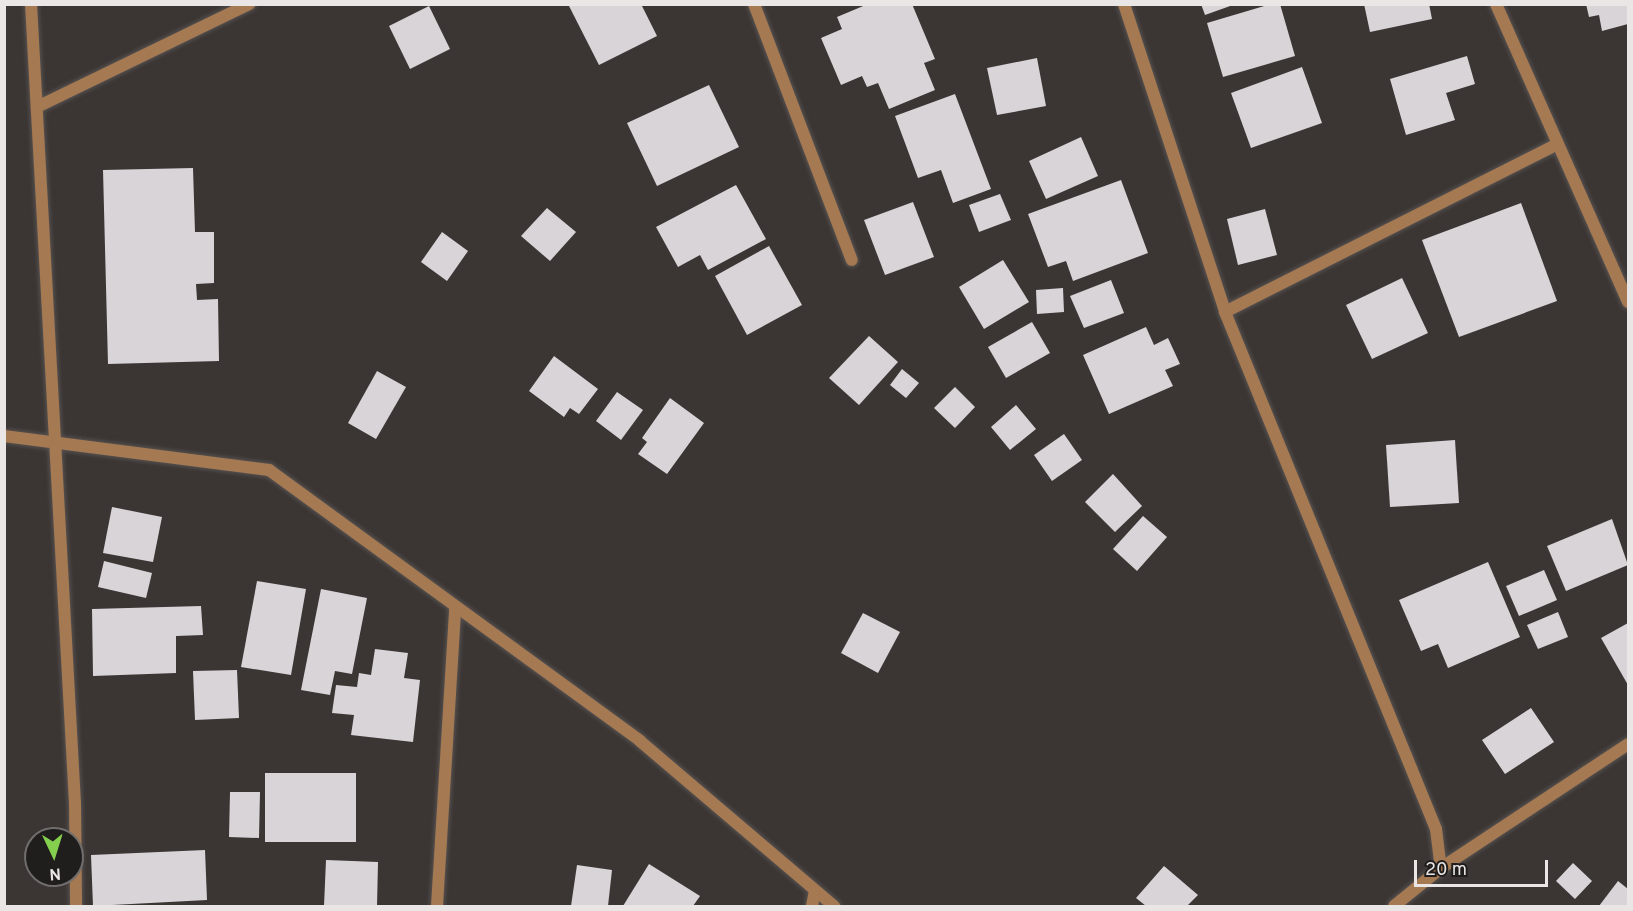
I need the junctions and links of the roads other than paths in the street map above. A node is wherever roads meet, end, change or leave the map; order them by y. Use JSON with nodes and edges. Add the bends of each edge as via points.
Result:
{"nodes":[{"id":1,"x":31,"y":4,"type":"edge"},
{"id":2,"x":249,"y":4,"type":"edge"},
{"id":3,"x":754,"y":4,"type":"edge"},
{"id":4,"x":1124,"y":4,"type":"edge"},
{"id":5,"x":1496,"y":4,"type":"edge"},
{"id":6,"x":37,"y":107,"type":"junction"},
{"id":7,"x":1557,"y":144,"type":"junction"},
{"id":8,"x":852,"y":260,"type":"dead end"},
{"id":9,"x":1629,"y":302,"type":"edge"},
{"id":10,"x":1225,"y":312,"type":"junction"},
{"id":11,"x":4,"y":436,"type":"edge"},
{"id":12,"x":55,"y":440,"type":"junction"},
{"id":13,"x":455,"y":609,"type":"junction"},
{"id":14,"x":1629,"y":744,"type":"edge"},
{"id":15,"x":1441,"y":868,"type":"junction"},
{"id":16,"x":815,"y":891,"type":"junction"},
{"id":17,"x":75,"y":906,"type":"edge"},
{"id":18,"x":437,"y":906,"type":"edge"},
{"id":19,"x":812,"y":906,"type":"edge"},
{"id":20,"x":834,"y":906,"type":"edge"},
{"id":21,"x":1394,"y":906,"type":"edge"}],
"edges":[{"from":1,"to":6,"type":"street"},
{"from":2,"to":6,"type":"street"},
{"from":3,"to":8,"type":"street"},
{"from":4,"to":10,"type":"street"},
{"from":5,"to":7,"type":"street"},
{"from":6,"to":12,"type":"street"},
{"from":7,"to":9,"type":"street"},
{"from":7,"to":10,"type":"street"},
{"from":10,"to":15,"type":"street","via":[[1436,830]]},
{"from":11,"to":12,"type":"street"},
{"from":12,"to":13,"type":"street","via":[[269,470]]},
{"from":12,"to":17,"type":"street"},
{"from":13,"to":16,"type":"street","via":[[640,741]]},
{"from":13,"to":18,"type":"street"},
{"from":14,"to":15,"type":"street"},
{"from":15,"to":21,"type":"street"},
{"from":16,"to":19,"type":"street"},
{"from":16,"to":20,"type":"street"}]}
